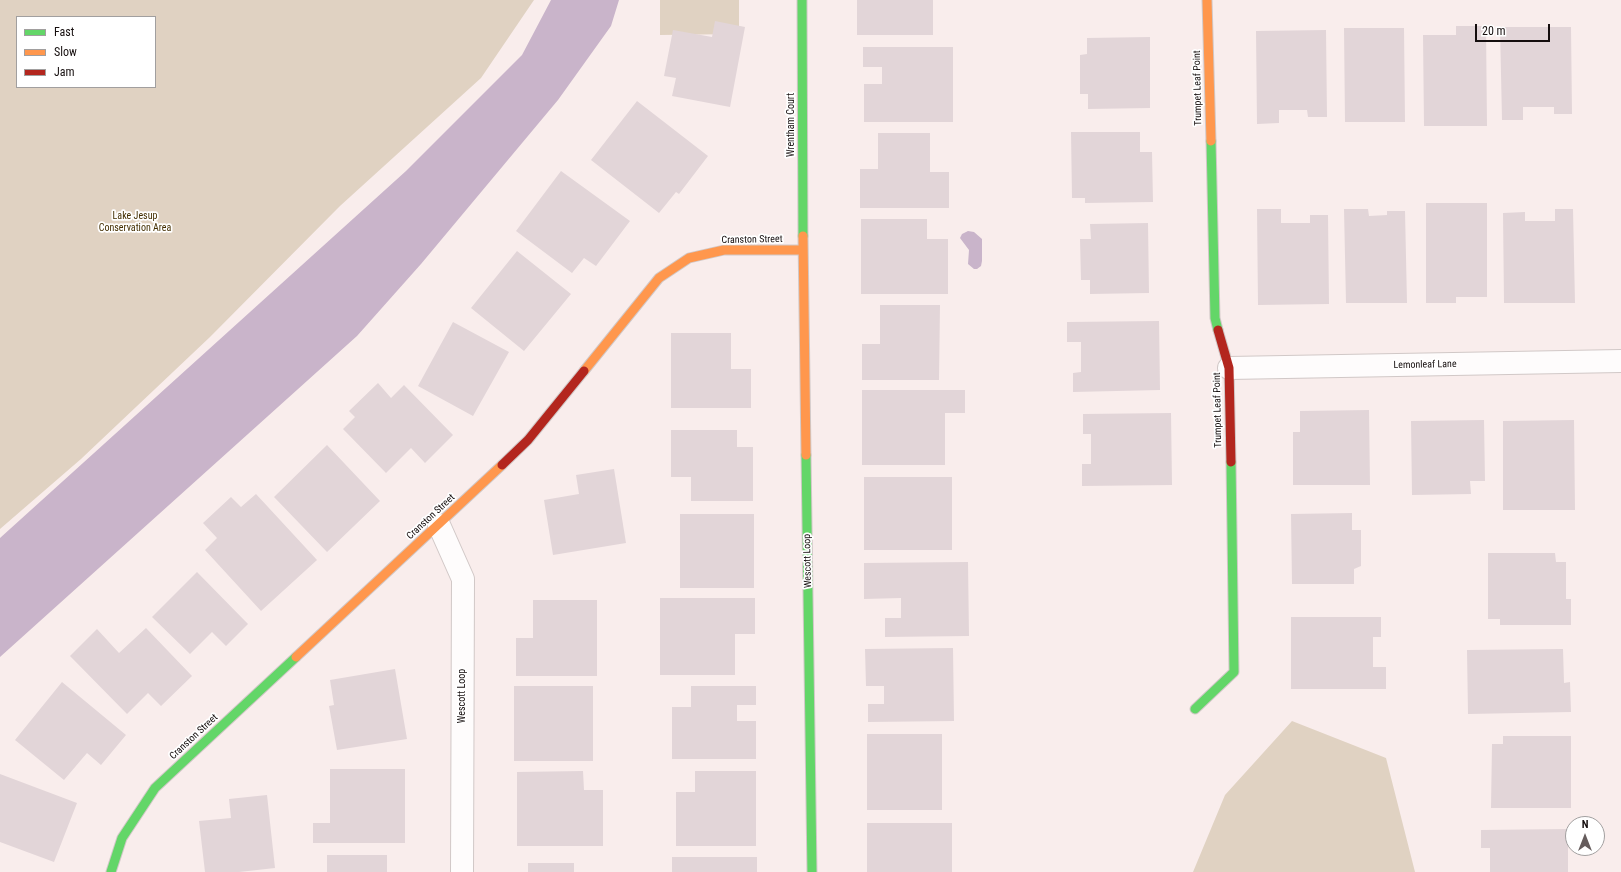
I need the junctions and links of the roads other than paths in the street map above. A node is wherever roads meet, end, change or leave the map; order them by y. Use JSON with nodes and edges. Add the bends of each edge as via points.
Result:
{"nodes":[{"id":1,"x":802,"y":0,"type":"edge"},
{"id":2,"x":1207,"y":0,"type":"edge"},
{"id":3,"x":803,"y":250,"type":"junction"},
{"id":4,"x":1621,"y":361,"type":"edge"},
{"id":5,"x":1229,"y":368,"type":"junction"},
{"id":6,"x":439,"y":525,"type":"junction"},
{"id":7,"x":1195,"y":709,"type":"dead end"},
{"id":8,"x":111,"y":872,"type":"edge"},
{"id":9,"x":462,"y":872,"type":"edge"},
{"id":10,"x":812,"y":872,"type":"edge"}],
"edges":[{"from":1,"to":3,"type":"street","name":"Wrentham Court"},
{"from":2,"to":5,"type":"street","name":"Trumpet Leaf Point","via":[[1215,318]]},
{"from":3,"to":6,"type":"street","name":"Cranston Street","via":[[724,250],[689,258],[659,278],[528,440]]},
{"from":3,"to":10,"type":"street","name":"Wescott Loop"},
{"from":4,"to":5,"type":"street","name":"Lemonleaf Lane"},
{"from":5,"to":7,"type":"street","name":"Trumpet Leaf Point","via":[[1234,672]]},
{"from":6,"to":8,"type":"street","name":"Cranston Street","via":[[155,788],[122,838]]},
{"from":6,"to":9,"type":"street","name":"Wescott Loop","via":[[463,579]]}]}
